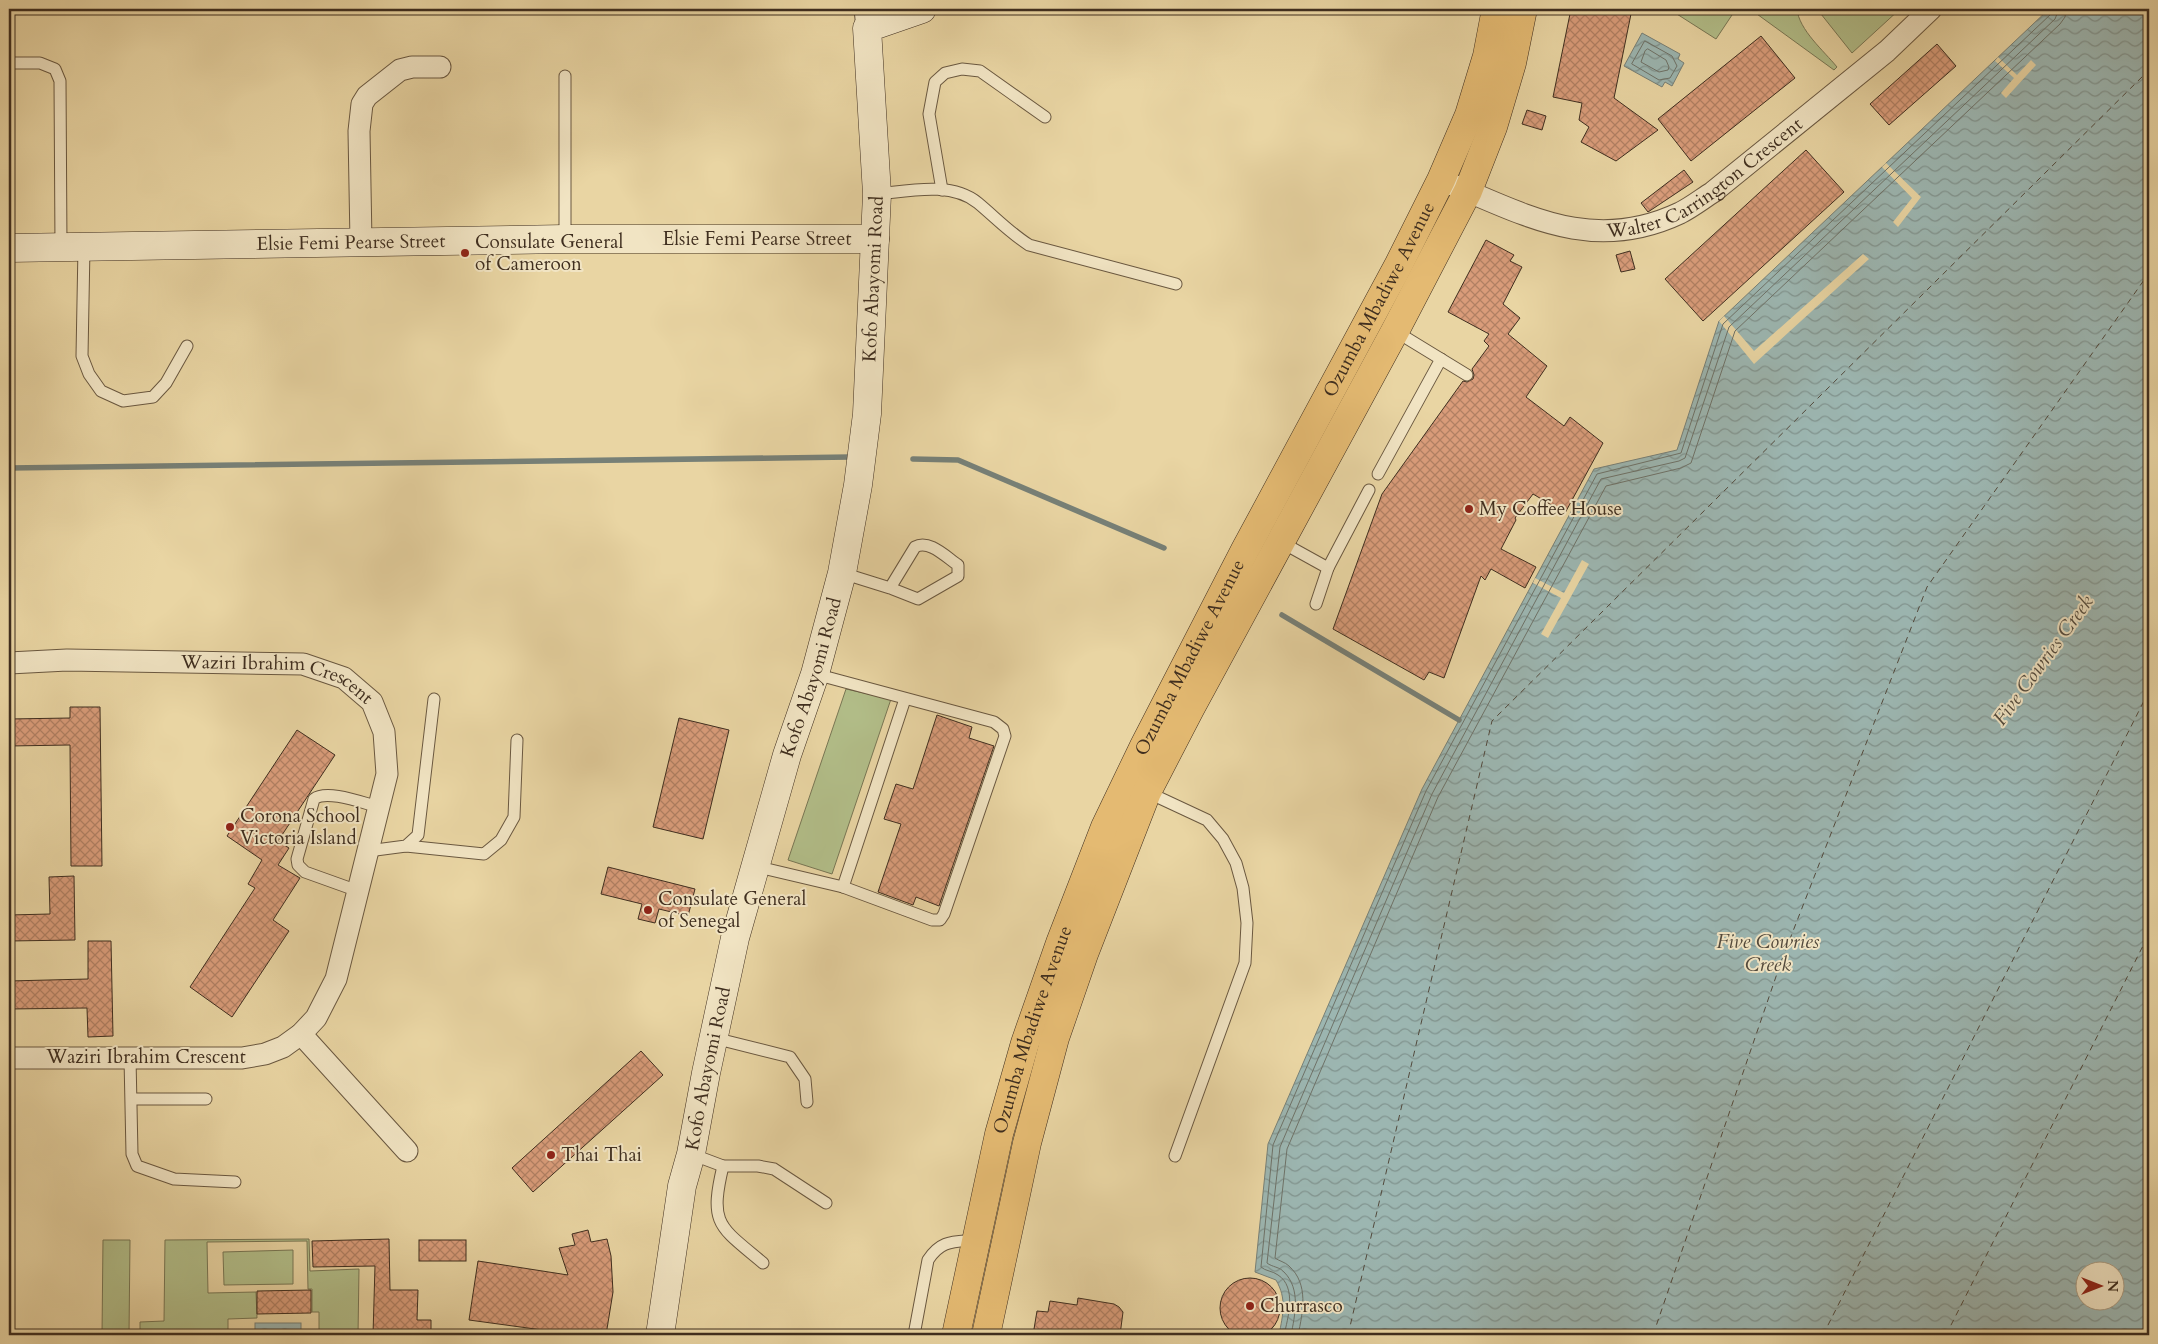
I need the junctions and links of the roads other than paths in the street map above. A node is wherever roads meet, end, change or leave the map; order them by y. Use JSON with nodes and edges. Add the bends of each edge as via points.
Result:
{"nodes":[{"id":1,"x":922,"y":9,"type":"edge"},
{"id":2,"x":1496,"y":9,"type":"edge"},
{"id":3,"x":1523,"y":9,"type":"edge"},
{"id":4,"x":1930,"y":9,"type":"edge"},
{"id":5,"x":866,"y":19,"type":"edge"},
{"id":6,"x":14,"y":63,"type":"dead end"},
{"id":7,"x":440,"y":67,"type":"dead end"},
{"id":8,"x":565,"y":76,"type":"dead end"},
{"id":9,"x":1045,"y":117,"type":"dead end"},
{"id":10,"x":1442,"y":180,"type":"junction"},
{"id":11,"x":942,"y":190,"type":"junction"},
{"id":12,"x":1468,"y":191,"type":"junction"},
{"id":13,"x":877,"y":194,"type":"junction"},
{"id":14,"x":565,"y":239,"type":"junction"},
{"id":15,"x":875,"y":239,"type":"junction"},
{"id":16,"x":361,"y":242,"type":"junction"},
{"id":17,"x":72,"y":247,"type":"junction"},
{"id":18,"x":9,"y":248,"type":"edge"},
{"id":19,"x":1176,"y":284,"type":"dead end"},
{"id":20,"x":1395,"y":331,"type":"junction"},
{"id":21,"x":187,"y":346,"type":"dead end"},
{"id":22,"x":1440,"y":359,"type":"junction"},
{"id":23,"x":1467,"y":375,"type":"dead end"},
{"id":24,"x":1378,"y":474,"type":"dead end"},
{"id":25,"x":1369,"y":490,"type":"dead end"},
{"id":26,"x":1280,"y":542,"type":"junction"},
{"id":27,"x":1328,"y":568,"type":"junction"},
{"id":28,"x":842,"y":573,"type":"junction"},
{"id":29,"x":890,"y":588,"type":"junction"},
{"id":30,"x":1316,"y":604,"type":"dead end"},
{"id":31,"x":9,"y":664,"type":"edge"},
{"id":32,"x":815,"y":674,"type":"junction"},
{"id":33,"x":434,"y":699,"type":"dead end"},
{"id":34,"x":905,"y":699,"type":"junction"},
{"id":35,"x":517,"y":740,"type":"dead end"},
{"id":36,"x":1147,"y":792,"type":"junction"},
{"id":37,"x":379,"y":807,"type":"junction"},
{"id":38,"x":406,"y":846,"type":"junction"},
{"id":39,"x":368,"y":851,"type":"junction"},
{"id":40,"x":754,"y":866,"type":"junction"},
{"id":41,"x":843,"y":887,"type":"junction"},
{"id":42,"x":358,"y":892,"type":"junction"},
{"id":43,"x":301,"y":1034,"type":"junction"},
{"id":44,"x":714,"y":1038,"type":"junction"},
{"id":45,"x":9,"y":1058,"type":"edge"},
{"id":46,"x":130,"y":1058,"type":"junction"},
{"id":47,"x":132,"y":1099,"type":"junction"},
{"id":48,"x":206,"y":1099,"type":"dead end"},
{"id":49,"x":807,"y":1102,"type":"dead end"},
{"id":50,"x":407,"y":1151,"type":"dead end"},
{"id":51,"x":691,"y":1154,"type":"junction"},
{"id":52,"x":1175,"y":1156,"type":"dead end"},
{"id":53,"x":723,"y":1166,"type":"junction"},
{"id":54,"x":235,"y":1182,"type":"dead end"},
{"id":55,"x":826,"y":1203,"type":"dead end"},
{"id":56,"x":975,"y":1240,"type":"junction"},
{"id":57,"x":763,"y":1263,"type":"dead end"},
{"id":58,"x":660,"y":1335,"type":"edge"},
{"id":59,"x":914,"y":1335,"type":"edge"},
{"id":60,"x":956,"y":1335,"type":"edge"},
{"id":61,"x":986,"y":1335,"type":"edge"}],
"edges":[{"from":1,"to":5,"type":"street"},
{"from":2,"to":10,"type":"highway","name":"Ozumba Mbadiwe Avenue","via":[[1487,56],[1469,115]]},
{"from":3,"to":12,"type":"highway","name":"Ozumba Mbadiwe Avenue","via":[[1493,127]]},
{"from":4,"to":12,"type":"street","name":"Walter Carrington Crescent","via":[[1887,51],[1713,192],[1682,212],[1647,226],[1618,231],[1562,228]]},
{"from":5,"to":13,"type":"street","name":"Kofo Abayomi Road"},
{"from":6,"to":17,"type":"lane","via":[[40,63],[55,69],[60,81]]},
{"from":7,"to":16,"type":"street","via":[[400,70],[367,96],[362,104],[359,131]]},
{"from":8,"to":14,"type":"lane"},
{"from":9,"to":11,"type":"lane","via":[[980,71],[962,68],[945,73],[935,82],[929,114]]},
{"from":10,"to":12,"type":"street","name":"Walter Carrington Crescent"},
{"from":10,"to":56,"type":"highway","name":"Ozumba Mbadiwe Avenue","via":[[1245,550],[1105,827],[1025,1043]]},
{"from":11,"to":13,"type":"lane"},
{"from":11,"to":19,"type":"lane","via":[[960,193],[977,202],[1009,232],[1029,245]]},
{"from":12,"to":20,"type":"highway","name":"Ozumba Mbadiwe Avenue"},
{"from":13,"to":15,"type":"street","name":"Kofo Abayomi Road"},
{"from":14,"to":15,"type":"street","name":"Elsie Femi Pearse Street"},
{"from":14,"to":16,"type":"street","name":"Elsie Femi Pearse Street"},
{"from":15,"to":28,"type":"street","name":"Kofo Abayomi Road","via":[[867,414]]},
{"from":16,"to":17,"type":"street","name":"Elsie Femi Pearse Street"},
{"from":17,"to":18,"type":"street","name":"Elsie Femi Pearse Street"},
{"from":17,"to":21,"type":"lane","via":[[82,356],[101,391],[123,401],[153,397],[166,384]]},
{"from":20,"to":22,"type":"lane"},
{"from":20,"to":26,"type":"highway","name":"Ozumba Mbadiwe Avenue"},
{"from":22,"to":23,"type":"lane"},
{"from":22,"to":24,"type":"lane"},
{"from":25,"to":27,"type":"lane"},
{"from":26,"to":27,"type":"lane"},
{"from":26,"to":36,"type":"highway","name":"Ozumba Mbadiwe Avenue"},
{"from":27,"to":30,"type":"lane"},
{"from":28,"to":29,"type":"lane"},
{"from":28,"to":32,"type":"street","name":"Kofo Abayomi Road"},
{"from":29,"to":29,"type":"lane","via":[[915,547],[921,544],[928,545],[958,565],[960,570],[958,576],[918,599]]},
{"from":31,"to":37,"type":"street","name":"Waziri Ibrahim Crescent","via":[[67,660],[303,664],[344,678],[372,702],[384,732],[387,774]]},
{"from":32,"to":34,"type":"lane"},
{"from":32,"to":40,"type":"street","name":"Kofo Abayomi Road"},
{"from":33,"to":38,"type":"lane","via":[[418,835]]},
{"from":34,"to":41,"type":"lane"},
{"from":34,"to":41,"type":"lane","via":[[994,722],[1003,729],[1004,736],[940,920],[932,920]]},
{"from":35,"to":38,"type":"lane","via":[[514,817],[501,840],[484,854]]},
{"from":36,"to":52,"type":"lane","via":[[1207,820],[1223,839],[1236,863],[1247,923],[1245,963]]},
{"from":36,"to":61,"type":"highway","name":"Ozumba Mbadiwe Avenue","via":[[1055,1038],[1027,1143]]},
{"from":37,"to":39,"type":"street","name":"Waziri Ibrahim Crescent"},
{"from":37,"to":42,"type":"lane","via":[[326,794],[317,796],[297,859],[305,872]]},
{"from":38,"to":39,"type":"lane"},
{"from":39,"to":42,"type":"street","name":"Waziri Ibrahim Crescent"},
{"from":40,"to":41,"type":"lane"},
{"from":40,"to":44,"type":"street","name":"Kofo Abayomi Road"},
{"from":42,"to":43,"type":"street","name":"Waziri Ibrahim Crescent","via":[[336,980],[316,1018]]},
{"from":43,"to":46,"type":"street","name":"Waziri Ibrahim Crescent","via":[[283,1047],[242,1058]]},
{"from":43,"to":50,"type":"street"},
{"from":44,"to":49,"type":"lane","via":[[790,1057],[806,1080]]},
{"from":44,"to":51,"type":"street","name":"Kofo Abayomi Road"},
{"from":45,"to":46,"type":"street","name":"Waziri Ibrahim Crescent"},
{"from":46,"to":47,"type":"lane"},
{"from":47,"to":48,"type":"lane"},
{"from":47,"to":54,"type":"lane","via":[[132,1154],[137,1166],[174,1178]]},
{"from":51,"to":53,"type":"lane"},
{"from":51,"to":58,"type":"street","name":"Kofo Abayomi Road","via":[[682,1186]]},
{"from":53,"to":55,"type":"lane","via":[[774,1169]]},
{"from":53,"to":57,"type":"lane","via":[[716,1211],[723,1226]]},
{"from":56,"to":59,"type":"lane","via":[[946,1242],[928,1260]]},
{"from":56,"to":60,"type":"highway","name":"Ozumba Mbadiwe Avenue"}]}
